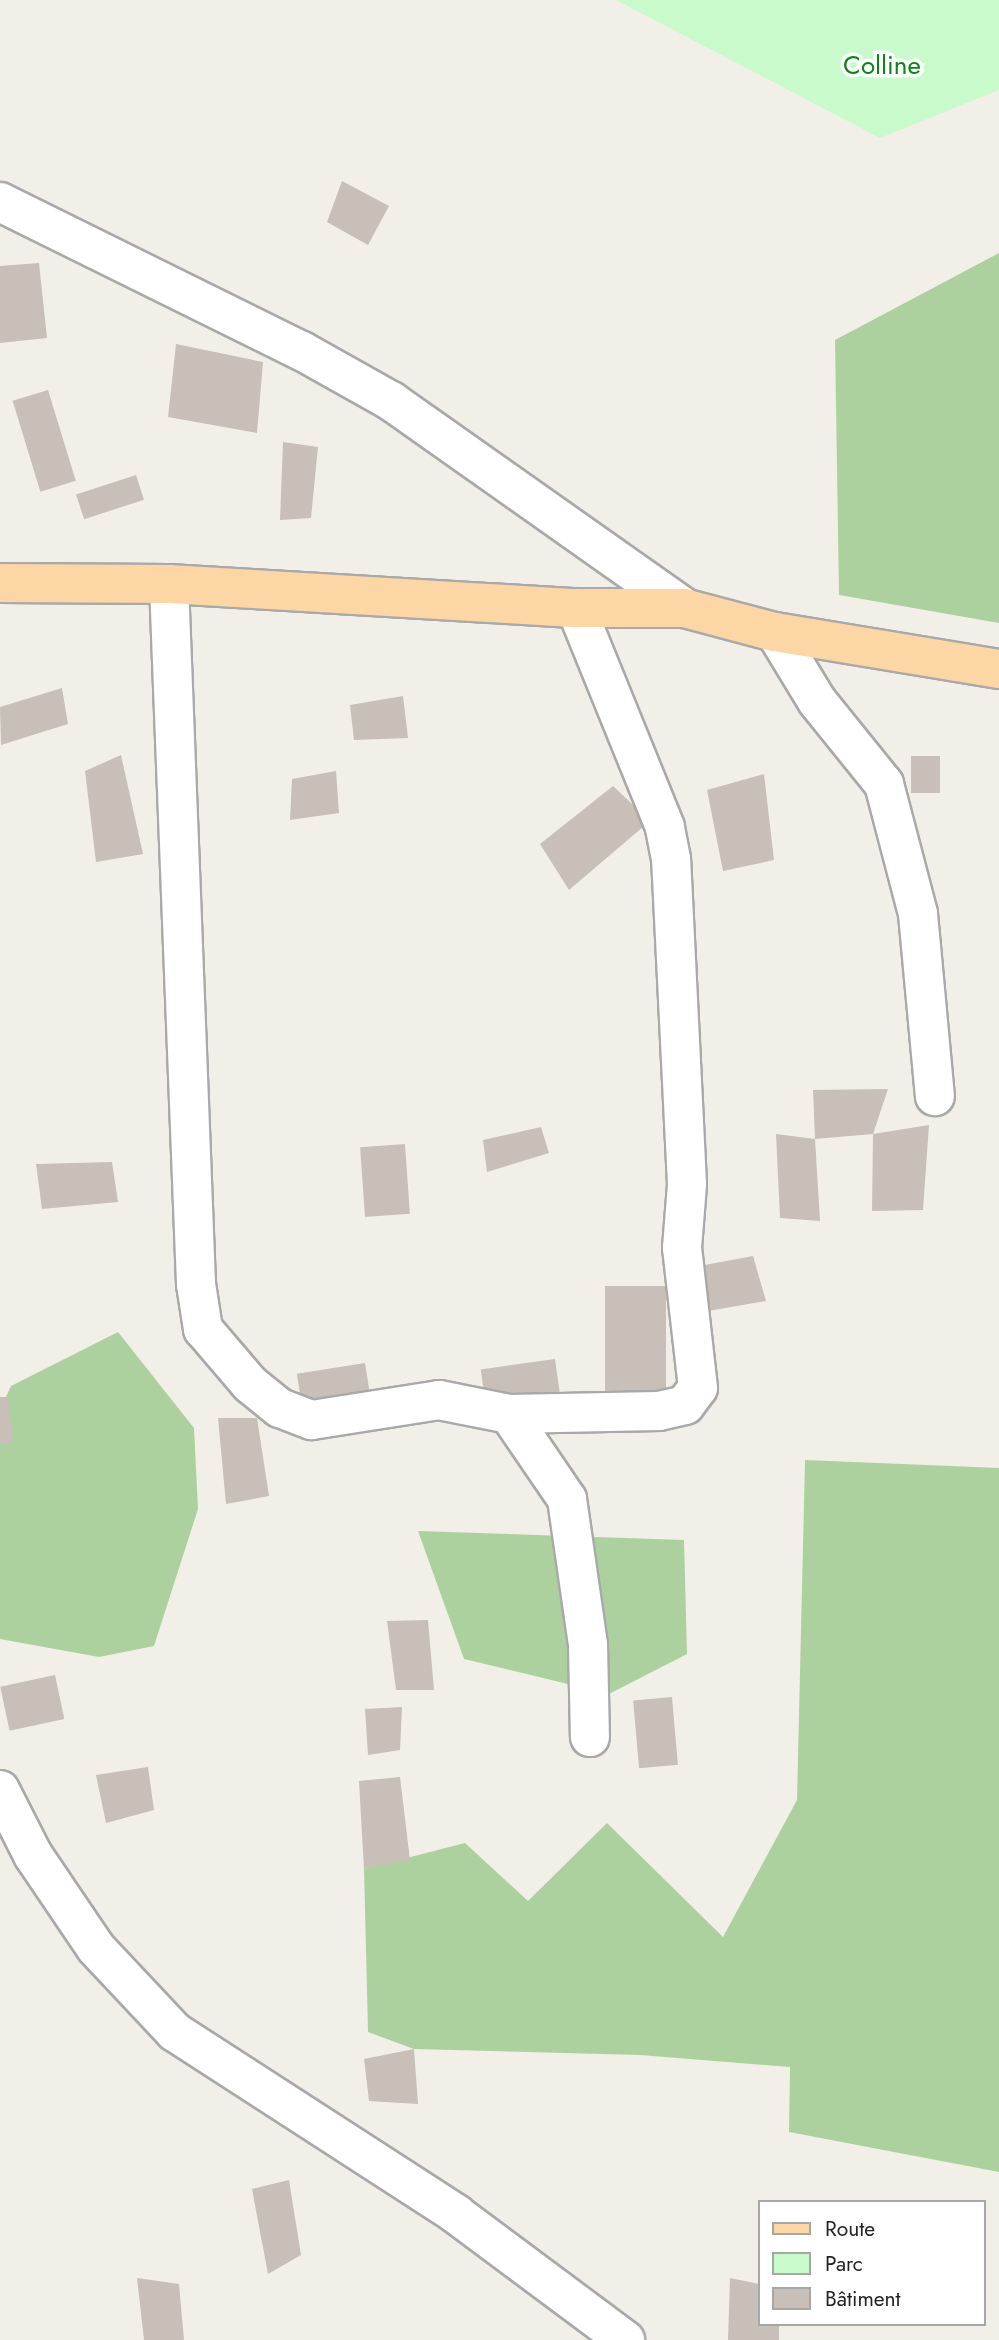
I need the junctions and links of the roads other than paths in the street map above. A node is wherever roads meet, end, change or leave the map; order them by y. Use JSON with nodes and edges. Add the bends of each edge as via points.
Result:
{"nodes":[{"id":1,"x":0,"y":202,"type":"edge"},
{"id":2,"x":0,"y":583,"type":"edge"},
{"id":3,"x":43,"y":584,"type":"junction"},
{"id":4,"x":169,"y":584,"type":"junction"},
{"id":5,"x":0,"y":601,"type":"edge"},
{"id":6,"x":576,"y":608,"type":"junction"},
{"id":7,"x":684,"y":608,"type":"junction"},
{"id":8,"x":775,"y":632,"type":"junction"},
{"id":9,"x":999,"y":669,"type":"edge"},
{"id":10,"x":935,"y":1096,"type":"dead end"},
{"id":11,"x":509,"y":1414,"type":"junction"},
{"id":12,"x":590,"y":1737,"type":"dead end"},
{"id":13,"x":0,"y":1790,"type":"edge"},
{"id":14,"x":625,"y":2340,"type":"edge"}],
"edges":[{"from":1,"to":7,"type":"street","via":[[302,351],[391,401]]},
{"from":2,"to":3,"type":"main road"},
{"from":3,"to":4,"type":"main road"},
{"from":3,"to":5,"type":"street"},
{"from":4,"to":6,"type":"main road"},
{"from":4,"to":11,"type":"street","via":[[196,1284],[203,1329],[250,1384],[280,1408],[312,1419],[439,1400]]},
{"from":6,"to":7,"type":"main road"},
{"from":6,"to":11,"type":"street","via":[[660,816],[671,859],[687,1184],[682,1248],[698,1388],[692,1399],[674,1409]]},
{"from":7,"to":8,"type":"main road"},
{"from":8,"to":9,"type":"main road"},
{"from":8,"to":10,"type":"street","via":[[817,701],[884,784],[918,914]]},
{"from":11,"to":12,"type":"street","via":[[567,1499],[587,1645]]},
{"from":13,"to":14,"type":"street","via":[[33,1855],[96,1948],[175,2032],[456,2214]]}]}
